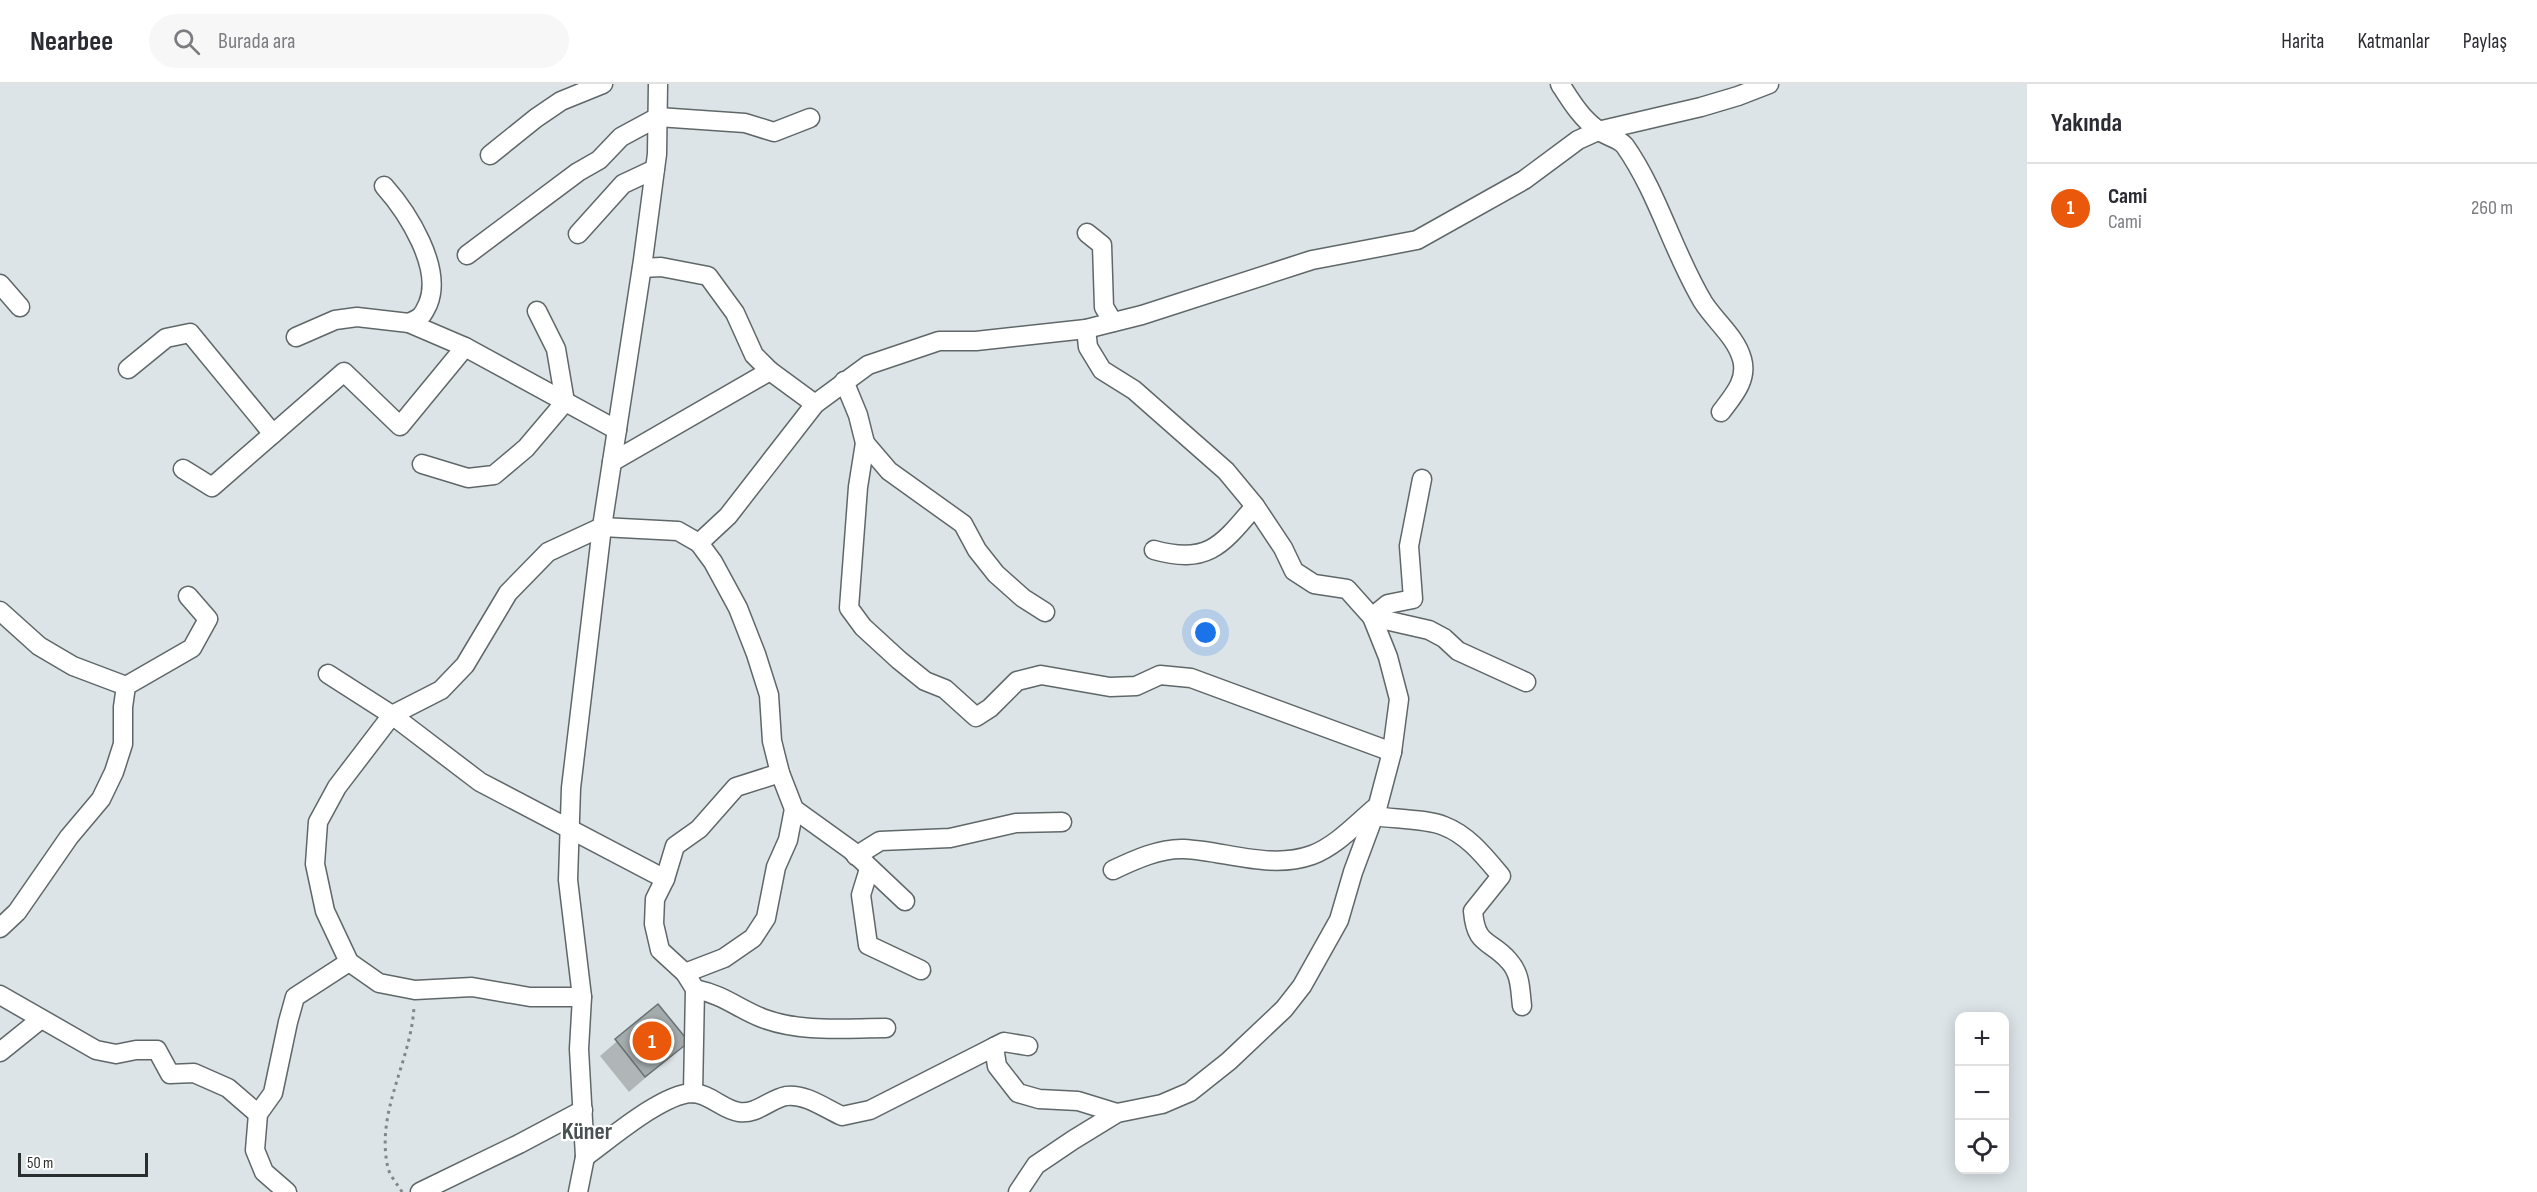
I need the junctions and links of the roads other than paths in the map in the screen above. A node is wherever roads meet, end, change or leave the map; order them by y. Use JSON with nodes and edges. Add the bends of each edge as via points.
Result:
{"nodes":[{"id":1,"x":603,"y":84,"type":"edge"},
{"id":2,"x":658,"y":84,"type":"edge"},
{"id":3,"x":1560,"y":84,"type":"edge"},
{"id":4,"x":1769,"y":84,"type":"edge"},
{"id":5,"x":658,"y":117,"type":"junction"},
{"id":6,"x":810,"y":118,"type":"dead end"},
{"id":7,"x":1598,"y":131,"type":"junction"},
{"id":8,"x":490,"y":155,"type":"dead end"},
{"id":9,"x":655,"y":169,"type":"junction"},
{"id":10,"x":384,"y":186,"type":"dead end"},
{"id":11,"x":1086,"y":233,"type":"dead end"},
{"id":12,"x":578,"y":234,"type":"dead end"},
{"id":13,"x":467,"y":255,"type":"dead end"},
{"id":14,"x":642,"y":268,"type":"junction"},
{"id":15,"x":0,"y":284,"type":"edge"},
{"id":16,"x":20,"y":307,"type":"dead end"},
{"id":17,"x":537,"y":311,"type":"dead end"},
{"id":18,"x":1113,"y":322,"type":"junction"},
{"id":19,"x":409,"y":323,"type":"junction"},
{"id":20,"x":1086,"y":329,"type":"junction"},
{"id":21,"x":296,"y":337,"type":"dead end"},
{"id":22,"x":465,"y":347,"type":"junction"},
{"id":23,"x":128,"y":369,"type":"dead end"},
{"id":24,"x":770,"y":371,"type":"junction"},
{"id":25,"x":844,"y":381,"type":"junction"},
{"id":26,"x":565,"y":402,"type":"junction"},
{"id":27,"x":815,"y":404,"type":"junction"},
{"id":28,"x":1721,"y":412,"type":"dead end"},
{"id":29,"x":617,"y":430,"type":"junction"},
{"id":30,"x":273,"y":434,"type":"junction"},
{"id":31,"x":866,"y":443,"type":"junction"},
{"id":32,"x":612,"y":462,"type":"junction"},
{"id":33,"x":422,"y":464,"type":"dead end"},
{"id":34,"x":183,"y":469,"type":"dead end"},
{"id":35,"x":1422,"y":479,"type":"dead end"},
{"id":36,"x":1255,"y":506,"type":"junction"},
{"id":37,"x":602,"y":526,"type":"junction"},
{"id":38,"x":699,"y":543,"type":"junction"},
{"id":39,"x":1154,"y":550,"type":"dead end"},
{"id":40,"x":188,"y":596,"type":"dead end"},
{"id":41,"x":0,"y":611,"type":"edge"},
{"id":42,"x":1045,"y":612,"type":"dead end"},
{"id":43,"x":1372,"y":617,"type":"junction"},
{"id":44,"x":328,"y":674,"type":"dead end"},
{"id":45,"x":1526,"y":682,"type":"dead end"},
{"id":46,"x":126,"y":686,"type":"junction"},
{"id":47,"x":392,"y":715,"type":"junction"},
{"id":48,"x":1392,"y":752,"type":"junction"},
{"id":49,"x":780,"y":773,"type":"junction"},
{"id":50,"x":794,"y":809,"type":"junction"},
{"id":51,"x":1376,"y":810,"type":"junction"},
{"id":52,"x":1062,"y":822,"type":"dead end"},
{"id":53,"x":571,"y":830,"type":"junction"},
{"id":54,"x":863,"y":863,"type":"junction"},
{"id":55,"x":1113,"y":870,"type":"dead end"},
{"id":56,"x":664,"y":879,"type":"junction"},
{"id":57,"x":905,"y":901,"type":"dead end"},
{"id":58,"x":0,"y":928,"type":"edge"},
{"id":59,"x":349,"y":962,"type":"junction"},
{"id":60,"x":921,"y":970,"type":"dead end"},
{"id":61,"x":685,"y":973,"type":"junction"},
{"id":62,"x":695,"y":989,"type":"junction"},
{"id":63,"x":0,"y":995,"type":"edge"},
{"id":64,"x":582,"y":997,"type":"junction"},
{"id":65,"x":1522,"y":1006,"type":"dead end"},
{"id":66,"x":41,"y":1018,"type":"junction"},
{"id":67,"x":886,"y":1028,"type":"dead end"},
{"id":68,"x":1028,"y":1046,"type":"dead end"},
{"id":69,"x":994,"y":1047,"type":"junction"},
{"id":70,"x":0,"y":1052,"type":"edge"},
{"id":71,"x":693,"y":1093,"type":"junction"},
{"id":72,"x":583,"y":1110,"type":"junction"},
{"id":73,"x":1117,"y":1113,"type":"junction"},
{"id":74,"x":258,"y":1114,"type":"junction"},
{"id":75,"x":585,"y":1157,"type":"junction"},
{"id":76,"x":287,"y":1192,"type":"edge"},
{"id":77,"x":420,"y":1192,"type":"edge"},
{"id":78,"x":578,"y":1192,"type":"edge"},
{"id":79,"x":1018,"y":1192,"type":"edge"}],
"edges":[{"from":1,"to":8,"type":"street","via":[[561,101]]},
{"from":2,"to":5,"type":"street"},
{"from":3,"to":7,"type":"street","via":[[1576,110]]},
{"from":4,"to":7,"type":"street","via":[[1710,104]]},
{"from":5,"to":6,"type":"street","via":[[745,123],[774,132]]},
{"from":5,"to":9,"type":"street"},
{"from":5,"to":13,"type":"street","via":[[621,137],[599,160]]},
{"from":7,"to":18,"type":"street","via":[[1578,140],[1524,180],[1417,240],[1312,260]]},
{"from":7,"to":28,"type":"street","via":[[1623,144],[1704,304],[1742,359],[1743,378]]},
{"from":9,"to":12,"type":"street","via":[[623,184]]},
{"from":9,"to":14,"type":"street"},
{"from":10,"to":19,"type":"street","via":[[400,203],[416,233],[433,283],[423,315]]},
{"from":11,"to":18,"type":"street","via":[[1102,245],[1104,307]]},
{"from":14,"to":24,"type":"street","via":[[661,267],[708,276],[735,313],[754,355]]},
{"from":14,"to":29,"type":"street"},
{"from":15,"to":16,"type":"street"},
{"from":17,"to":26,"type":"street","via":[[556,349]]},
{"from":18,"to":20,"type":"street"},
{"from":19,"to":21,"type":"street","via":[[357,317],[335,320]]},
{"from":19,"to":22,"type":"street"},
{"from":20,"to":25,"type":"street","via":[[976,341],[939,341],[868,365]]},
{"from":20,"to":36,"type":"street","via":[[1088,347],[1102,370],[1134,390],[1186,434],[1226,471]]},
{"from":22,"to":26,"type":"street"},
{"from":22,"to":30,"type":"street","via":[[400,426],[344,372]]},
{"from":23,"to":30,"type":"street","via":[[166,338],[190,333]]},
{"from":24,"to":27,"type":"street"},
{"from":24,"to":32,"type":"street"},
{"from":25,"to":27,"type":"street"},
{"from":25,"to":31,"type":"street"},
{"from":26,"to":29,"type":"street"},
{"from":26,"to":33,"type":"street","via":[[526,447],[494,476],[468,478]]},
{"from":27,"to":38,"type":"street","via":[[728,516]]},
{"from":29,"to":32,"type":"street"},
{"from":30,"to":34,"type":"street","via":[[212,486]]},
{"from":31,"to":42,"type":"street","via":[[889,471],[963,524],[996,574]]},
{"from":31,"to":48,"type":"street","via":[[858,487],[849,608],[863,627],[899,660],[925,681],[945,689],[976,717],[1017,681],[1041,675],[1110,687],[1136,686],[1160,675],[1191,678]]},
{"from":32,"to":37,"type":"street"},
{"from":35,"to":43,"type":"street","via":[[1409,546],[1413,599],[1388,604]]},
{"from":36,"to":39,"type":"street","via":[[1228,538],[1196,556],[1173,556]]},
{"from":36,"to":43,"type":"street","via":[[1294,571],[1314,584],[1347,588]]},
{"from":37,"to":38,"type":"street","via":[[678,531]]},
{"from":37,"to":47,"type":"street","via":[[548,552],[508,593],[465,665],[441,690]]},
{"from":37,"to":53,"type":"street","via":[[571,788]]},
{"from":38,"to":49,"type":"street","via":[[738,608],[756,654],[769,695],[772,741]]},
{"from":40,"to":46,"type":"street","via":[[208,620],[192,648]]},
{"from":41,"to":46,"type":"street","via":[[39,646],[73,666]]},
{"from":43,"to":45,"type":"street","via":[[1429,630],[1458,651]]},
{"from":43,"to":48,"type":"street","via":[[1399,699]]},
{"from":44,"to":47,"type":"street"},
{"from":46,"to":58,"type":"street","via":[[123,744],[101,799],[69,837],[17,912]]},
{"from":47,"to":53,"type":"street","via":[[480,782]]},
{"from":47,"to":59,"type":"street","via":[[337,787],[318,822],[315,864],[325,911]]},
{"from":48,"to":51,"type":"street"},
{"from":49,"to":50,"type":"street"},
{"from":49,"to":56,"type":"street","via":[[736,787],[699,829],[675,846]]},
{"from":50,"to":54,"type":"street"},
{"from":50,"to":61,"type":"street","via":[[788,840],[776,867],[766,918],[753,938],[724,958]]},
{"from":51,"to":55,"type":"street","via":[[1312,855],[1282,861],[1182,849],[1142,856]]},
{"from":51,"to":65,"type":"street","via":[[1443,825],[1459,833],[1501,876],[1473,911],[1474,929],[1509,961],[1519,976]]},
{"from":51,"to":73,"type":"street","via":[[1339,920],[1302,986],[1284,1009],[1230,1061],[1190,1092],[1162,1104]]},
{"from":52,"to":54,"type":"street","via":[[1016,822],[950,838],[880,841]]},
{"from":53,"to":56,"type":"street"},
{"from":53,"to":64,"type":"street","via":[[568,880]]},
{"from":54,"to":57,"type":"street"},
{"from":54,"to":60,"type":"street","via":[[861,895],[868,945]]},
{"from":56,"to":61,"type":"street","via":[[656,899],[656,933],[660,950]]},
{"from":59,"to":64,"type":"street","via":[[379,983],[415,990],[472,987],[530,998]]},
{"from":59,"to":74,"type":"street","via":[[295,997],[273,1093]]},
{"from":61,"to":62,"type":"street"},
{"from":62,"to":67,"type":"street","via":[[716,993],[762,1017],[799,1028]]},
{"from":62,"to":71,"type":"street"},
{"from":63,"to":66,"type":"street"},
{"from":64,"to":72,"type":"street","via":[[579,1049]]},
{"from":66,"to":70,"type":"street"},
{"from":66,"to":74,"type":"street","via":[[96,1050],[116,1054],[157,1050],[170,1074],[194,1073],[211,1080],[228,1088]]},
{"from":68,"to":69,"type":"street","via":[[1004,1042]]},
{"from":69,"to":71,"type":"street","via":[[870,1110],[842,1116],[808,1099],[788,1096],[754,1111],[738,1112]]},
{"from":69,"to":73,"type":"street","via":[[997,1066],[1018,1093],[1039,1099],[1078,1101]]},
{"from":71,"to":75,"type":"street","via":[[670,1098]]},
{"from":72,"to":75,"type":"street"},
{"from":72,"to":77,"type":"street"},
{"from":73,"to":79,"type":"street","via":[[1036,1165]]},
{"from":74,"to":76,"type":"street","via":[[255,1150],[264,1172]]},
{"from":75,"to":78,"type":"street"}]}
